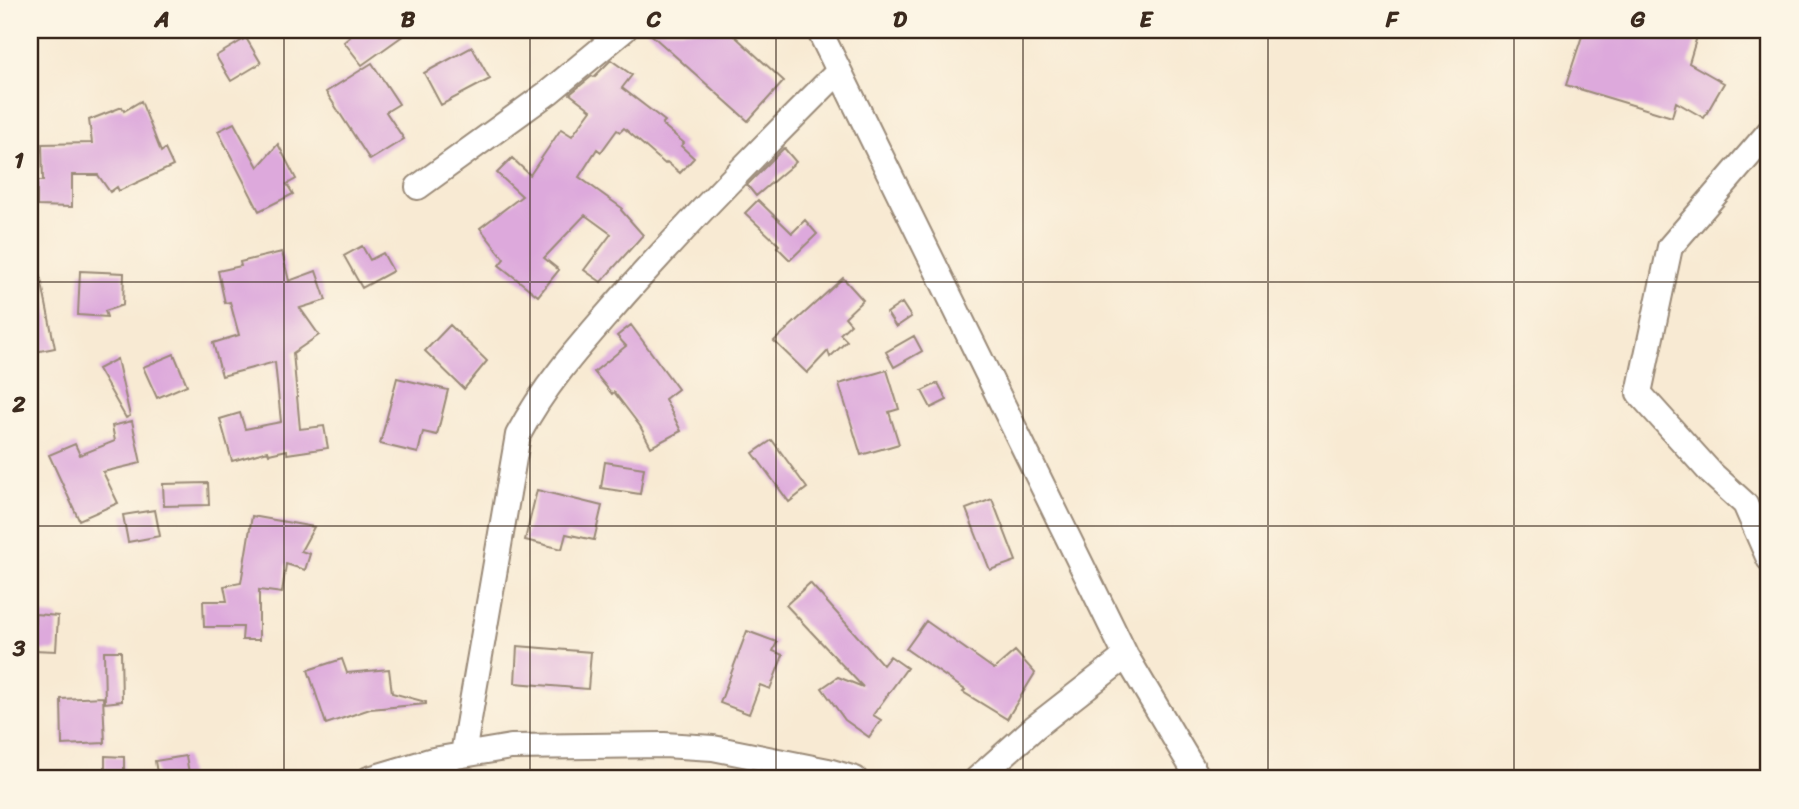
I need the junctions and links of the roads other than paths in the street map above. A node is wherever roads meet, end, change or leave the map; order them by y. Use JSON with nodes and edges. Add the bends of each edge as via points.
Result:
{"nodes":[{"id":1,"x":625,"y":30,"type":"edge"},
{"id":2,"x":819,"y":30,"type":"edge"},
{"id":3,"x":839,"y":71,"type":"junction"},
{"id":4,"x":1769,"y":132,"type":"edge"},
{"id":5,"x":418,"y":187,"type":"dead end"},
{"id":6,"x":1769,"y":559,"type":"edge"},
{"id":7,"x":1126,"y":656,"type":"junction"},
{"id":8,"x":463,"y":754,"type":"junction"},
{"id":9,"x":369,"y":779,"type":"edge"},
{"id":10,"x":855,"y":779,"type":"edge"},
{"id":11,"x":976,"y":779,"type":"edge"},
{"id":12,"x":1199,"y":779,"type":"edge"}],
"edges":[{"from":1,"to":5,"type":"street"},
{"from":2,"to":3,"type":"street"},
{"from":3,"to":7,"type":"street"},
{"from":3,"to":8,"type":"street","via":[[651,265],[560,368],[531,410],[518,435]]},
{"from":4,"to":6,"type":"street","via":[[1670,247],[1639,393],[1745,504]]},
{"from":7,"to":11,"type":"street"},
{"from":7,"to":12,"type":"street"},
{"from":8,"to":9,"type":"street"},
{"from":8,"to":10,"type":"street","via":[[544,746],[713,748]]}]}
